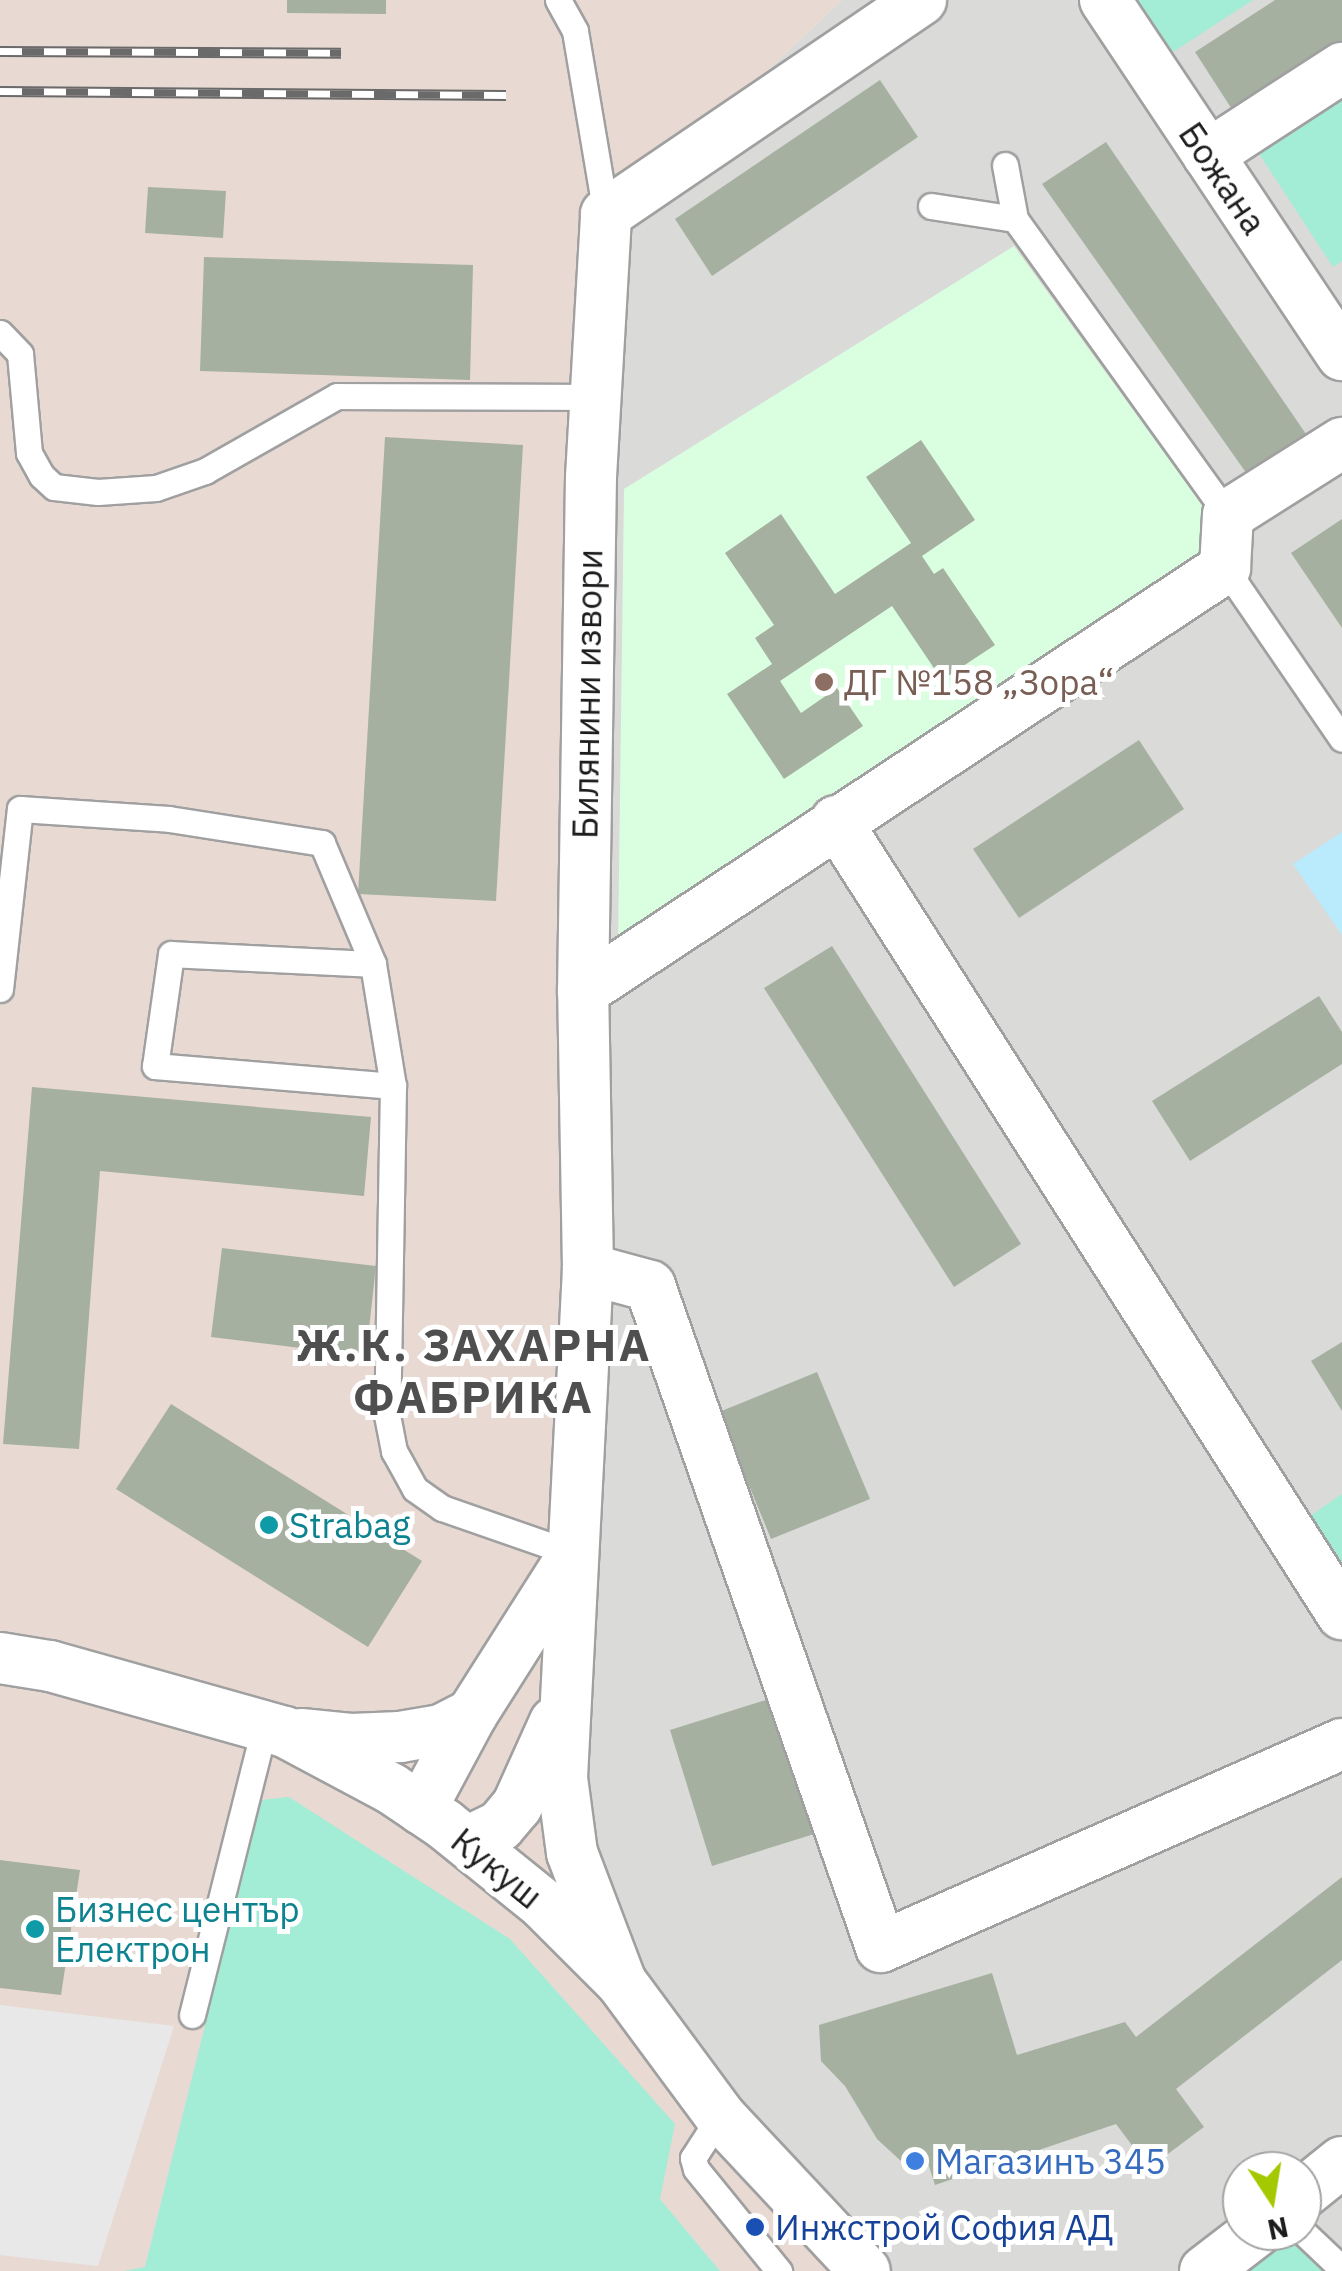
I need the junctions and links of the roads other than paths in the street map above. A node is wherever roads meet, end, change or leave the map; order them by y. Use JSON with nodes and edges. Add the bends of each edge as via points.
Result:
{"nodes":[{"id":1,"x":558,"y":0,"type":"edge"},
{"id":2,"x":920,"y":0,"type":"edge"},
{"id":3,"x":1105,"y":0,"type":"edge"},
{"id":4,"x":1342,"y":68,"type":"edge"},
{"id":5,"x":1208,"y":155,"type":"junction"},
{"id":6,"x":1005,"y":166,"type":"dead end"},
{"id":7,"x":931,"y":206,"type":"dead end"},
{"id":8,"x":606,"y":214,"type":"junction"},
{"id":9,"x":1016,"y":219,"type":"junction"},
{"id":10,"x":0,"y":333,"type":"edge"},
{"id":11,"x":1342,"y":356,"type":"edge"},
{"id":12,"x":595,"y":397,"type":"junction"},
{"id":13,"x":1342,"y":443,"type":"edge"},
{"id":14,"x":1228,"y":515,"type":"junction"},
{"id":15,"x":1225,"y":568,"type":"junction"},
{"id":16,"x":1342,"y":739,"type":"edge"},
{"id":17,"x":836,"y":821,"type":"junction"},
{"id":18,"x":373,"y":964,"type":"junction"},
{"id":19,"x":0,"y":989,"type":"edge"},
{"id":20,"x":583,"y":991,"type":"junction"},
{"id":21,"x":394,"y":1086,"type":"junction"},
{"id":22,"x":588,"y":1269,"type":"junction"},
{"id":23,"x":574,"y":1554,"type":"junction"},
{"id":24,"x":1342,"y":1614,"type":"edge"},
{"id":25,"x":0,"y":1658,"type":"edge"},
{"id":26,"x":566,"y":1699,"type":"junction"},
{"id":27,"x":472,"y":1714,"type":"junction"},
{"id":28,"x":275,"y":1730,"type":"junction"},
{"id":29,"x":1342,"y":1744,"type":"edge"},
{"id":30,"x":422,"y":1809,"type":"junction"},
{"id":31,"x":467,"y":1842,"type":"junction"},
{"id":32,"x":621,"y":1982,"type":"junction"},
{"id":33,"x":192,"y":2015,"type":"dead end"},
{"id":34,"x":720,"y":2116,"type":"junction"},
{"id":35,"x":1342,"y":2162,"type":"edge"},
{"id":36,"x":1322,"y":2178,"type":"edge"},
{"id":37,"x":1322,"y":2250,"type":"edge"},
{"id":38,"x":1230,"y":2251,"type":"edge"},
{"id":39,"x":1342,"y":2269,"type":"edge"},
{"id":40,"x":780,"y":2271,"type":"edge"},
{"id":41,"x":864,"y":2271,"type":"edge"},
{"id":42,"x":1205,"y":2271,"type":"edge"}],
"edges":[{"from":1,"to":8,"type":"lane","via":[[575,31]]},
{"from":2,"to":8,"type":"street"},
{"from":3,"to":5,"type":"street","name":"Божана"},
{"from":4,"to":5,"type":"street"},
{"from":5,"to":11,"type":"street","name":"Божана"},
{"from":6,"to":9,"type":"lane"},
{"from":7,"to":9,"type":"lane"},
{"from":8,"to":12,"type":"street","name":"Билянини извори"},
{"from":9,"to":14,"type":"lane"},
{"from":10,"to":12,"type":"lane","via":[[20,354],[29,454],[42,476],[54,486],[98,492],[156,488],[205,471],[337,396]]},
{"from":12,"to":20,"type":"street","name":"Билянини извори"},
{"from":13,"to":14,"type":"street"},
{"from":14,"to":15,"type":"street"},
{"from":15,"to":16,"type":"lane"},
{"from":15,"to":17,"type":"street"},
{"from":17,"to":20,"type":"street"},
{"from":17,"to":24,"type":"street"},
{"from":18,"to":19,"type":"lane","via":[[322,844],[168,819],[20,809]]},
{"from":18,"to":21,"type":"lane"},
{"from":18,"to":21,"type":"lane","via":[[171,954],[155,1066]]},
{"from":20,"to":22,"type":"street","name":"Билянини извори"},
{"from":21,"to":23,"type":"lane","via":[[387,1415],[394,1451],[415,1489],[442,1508]]},
{"from":22,"to":23,"type":"street","name":"Билянини извори"},
{"from":22,"to":29,"type":"street","via":[[650,1286],[881,1947]]},
{"from":23,"to":26,"type":"street","name":"Билянини извори"},
{"from":23,"to":27,"type":"street","name":"Билянини извори"},
{"from":25,"to":28,"type":"street","name":"Кукуш","via":[[102,1679]]},
{"from":26,"to":31,"type":"street","name":"Билянини извори","via":[[517,1806],[500,1826]]},
{"from":26,"to":32,"type":"street","name":"Билянини извори","via":[[562,1778],[572,1852]]},
{"from":27,"to":28,"type":"street","via":[[441,1730],[400,1737]]},
{"from":27,"to":30,"type":"street","name":"Билянини извори"},
{"from":28,"to":30,"type":"street","name":"Кукуш"},
{"from":28,"to":33,"type":"lane"},
{"from":30,"to":31,"type":"street","name":"Кукуш"},
{"from":31,"to":32,"type":"street","name":"Кукуш","via":[[543,1904]]},
{"from":32,"to":34,"type":"street","name":"Кукуш"},
{"from":34,"to":40,"type":"lane","via":[[693,2158],[696,2169]]},
{"from":34,"to":41,"type":"street","name":"Кукуш"},
{"from":35,"to":36,"type":"street"},
{"from":37,"to":39,"type":"lane"},
{"from":38,"to":42,"type":"street"}]}
